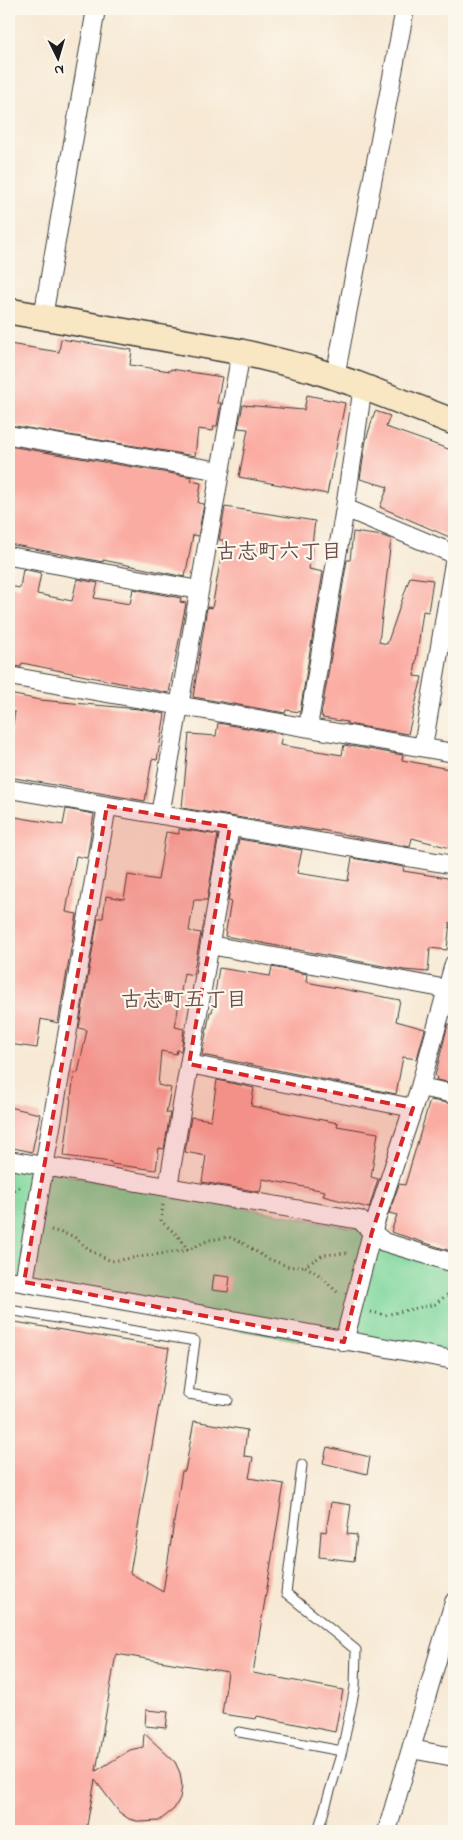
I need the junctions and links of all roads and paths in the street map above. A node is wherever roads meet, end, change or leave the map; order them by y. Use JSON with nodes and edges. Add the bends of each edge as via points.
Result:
{"nodes":[{"id":1,"x":96,"y":9,"type":"edge"},
{"id":2,"x":404,"y":9,"type":"edge"},
{"id":3,"x":9,"y":311,"type":"edge"},
{"id":4,"x":43,"y":317,"type":"junction"},
{"id":5,"x":240,"y":352,"type":"junction"},
{"id":6,"x":335,"y":377,"type":"junction"},
{"id":7,"x":363,"y":386,"type":"junction"},
{"id":8,"x":454,"y":422,"type":"edge"},
{"id":9,"x":9,"y":435,"type":"edge"},
{"id":10,"x":220,"y":471,"type":"junction"},
{"id":11,"x":345,"y":508,"type":"junction"},
{"id":12,"x":454,"y":554,"type":"edge"},
{"id":13,"x":9,"y":556,"type":"edge"},
{"id":14,"x":454,"y":563,"type":"edge"},
{"id":15,"x":199,"y":590,"type":"junction"},
{"id":16,"x":9,"y":676,"type":"edge"},
{"id":17,"x":179,"y":705,"type":"junction"},
{"id":18,"x":308,"y":727,"type":"junction"},
{"id":19,"x":423,"y":747,"type":"junction"},
{"id":20,"x":454,"y":753,"type":"edge"},
{"id":21,"x":9,"y":790,"type":"edge"},
{"id":22,"x":107,"y":806,"type":"junction"},
{"id":23,"x":160,"y":815,"type":"junction"},
{"id":24,"x":230,"y":827,"type":"junction"},
{"id":25,"x":454,"y":865,"type":"edge"},
{"id":26,"x":210,"y":945,"type":"junction"},
{"id":27,"x":454,"y":964,"type":"edge"},
{"id":28,"x":447,"y":989,"type":"junction"},
{"id":29,"x":189,"y":1064,"type":"junction"},
{"id":30,"x":420,"y":1087,"type":"junction"},
{"id":31,"x":454,"y":1094,"type":"edge"},
{"id":32,"x":413,"y":1108,"type":"junction"},
{"id":33,"x":9,"y":1160,"type":"edge"},
{"id":34,"x":44,"y":1166,"type":"junction"},
{"id":35,"x":168,"y":1187,"type":"junction"},
{"id":36,"x":34,"y":1228,"type":"junction"},
{"id":37,"x":372,"y":1232,"type":"junction"},
{"id":38,"x":188,"y":1250,"type":"junction"},
{"id":39,"x":454,"y":1263,"type":"edge"},
{"id":40,"x":306,"y":1266,"type":"dead end"},
{"id":41,"x":16,"y":1281,"type":"edge"},
{"id":42,"x":9,"y":1310,"type":"edge"},
{"id":43,"x":344,"y":1342,"type":"junction"},
{"id":44,"x":454,"y":1360,"type":"edge"},
{"id":45,"x":228,"y":1400,"type":"dead end"},
{"id":46,"x":302,"y":1465,"type":"dead end"},
{"id":47,"x":454,"y":1602,"type":"edge"},
{"id":48,"x":239,"y":1732,"type":"dead end"},
{"id":49,"x":411,"y":1749,"type":"junction"},
{"id":50,"x":342,"y":1751,"type":"junction"},
{"id":51,"x":454,"y":1758,"type":"edge"},
{"id":52,"x":318,"y":1831,"type":"edge"},
{"id":53,"x":387,"y":1831,"type":"edge"}],
"edges":[{"from":1,"to":4,"type":"street"},
{"from":2,"to":6,"type":"street"},
{"from":3,"to":4,"type":"street"},
{"from":4,"to":5,"type":"street"},
{"from":5,"to":6,"type":"street"},
{"from":5,"to":10,"type":"street"},
{"from":6,"to":7,"type":"street"},
{"from":7,"to":8,"type":"street"},
{"from":7,"to":11,"type":"street"},
{"from":9,"to":10,"type":"street"},
{"from":10,"to":15,"type":"street"},
{"from":11,"to":12,"type":"street"},
{"from":11,"to":18,"type":"street"},
{"from":13,"to":15,"type":"street"},
{"from":14,"to":19,"type":"street"},
{"from":15,"to":17,"type":"street"},
{"from":16,"to":17,"type":"street"},
{"from":17,"to":18,"type":"street"},
{"from":17,"to":23,"type":"street"},
{"from":18,"to":19,"type":"street"},
{"from":19,"to":20,"type":"street"},
{"from":21,"to":22,"type":"street"},
{"from":22,"to":23,"type":"street"},
{"from":22,"to":34,"type":"street"},
{"from":23,"to":24,"type":"street"},
{"from":24,"to":25,"type":"street"},
{"from":24,"to":26,"type":"street"},
{"from":26,"to":28,"type":"street"},
{"from":26,"to":29,"type":"street"},
{"from":27,"to":28,"type":"street"},
{"from":28,"to":30,"type":"street"},
{"from":29,"to":32,"type":"street"},
{"from":29,"to":35,"type":"street"},
{"from":30,"to":31,"type":"street"},
{"from":30,"to":32,"type":"street"},
{"from":32,"to":37,"type":"street"},
{"from":33,"to":34,"type":"street"},
{"from":34,"to":35,"type":"street"},
{"from":34,"to":36,"type":"street"},
{"from":35,"to":37,"type":"street","via":[[360,1220]]},
{"from":35,"to":38,"type":"path","via":[[161,1221]]},
{"from":36,"to":38,"type":"path","via":[[73,1236],[110,1261]]},
{"from":36,"to":41,"type":"street"},
{"from":37,"to":39,"type":"street","via":[[384,1242]]},
{"from":37,"to":43,"type":"street"},
{"from":38,"to":40,"type":"path","via":[[209,1240],[229,1237],[266,1258],[290,1267]]},
{"from":41,"to":43,"type":"street"},
{"from":42,"to":45,"type":"lane","via":[[196,1341],[188,1394]]},
{"from":43,"to":44,"type":"street"},
{"from":46,"to":50,"type":"lane","via":[[286,1593],[356,1650],[355,1687]]},
{"from":47,"to":49,"type":"street"},
{"from":48,"to":50,"type":"lane"},
{"from":49,"to":51,"type":"street"},
{"from":49,"to":53,"type":"street"},
{"from":50,"to":52,"type":"lane"}]}
